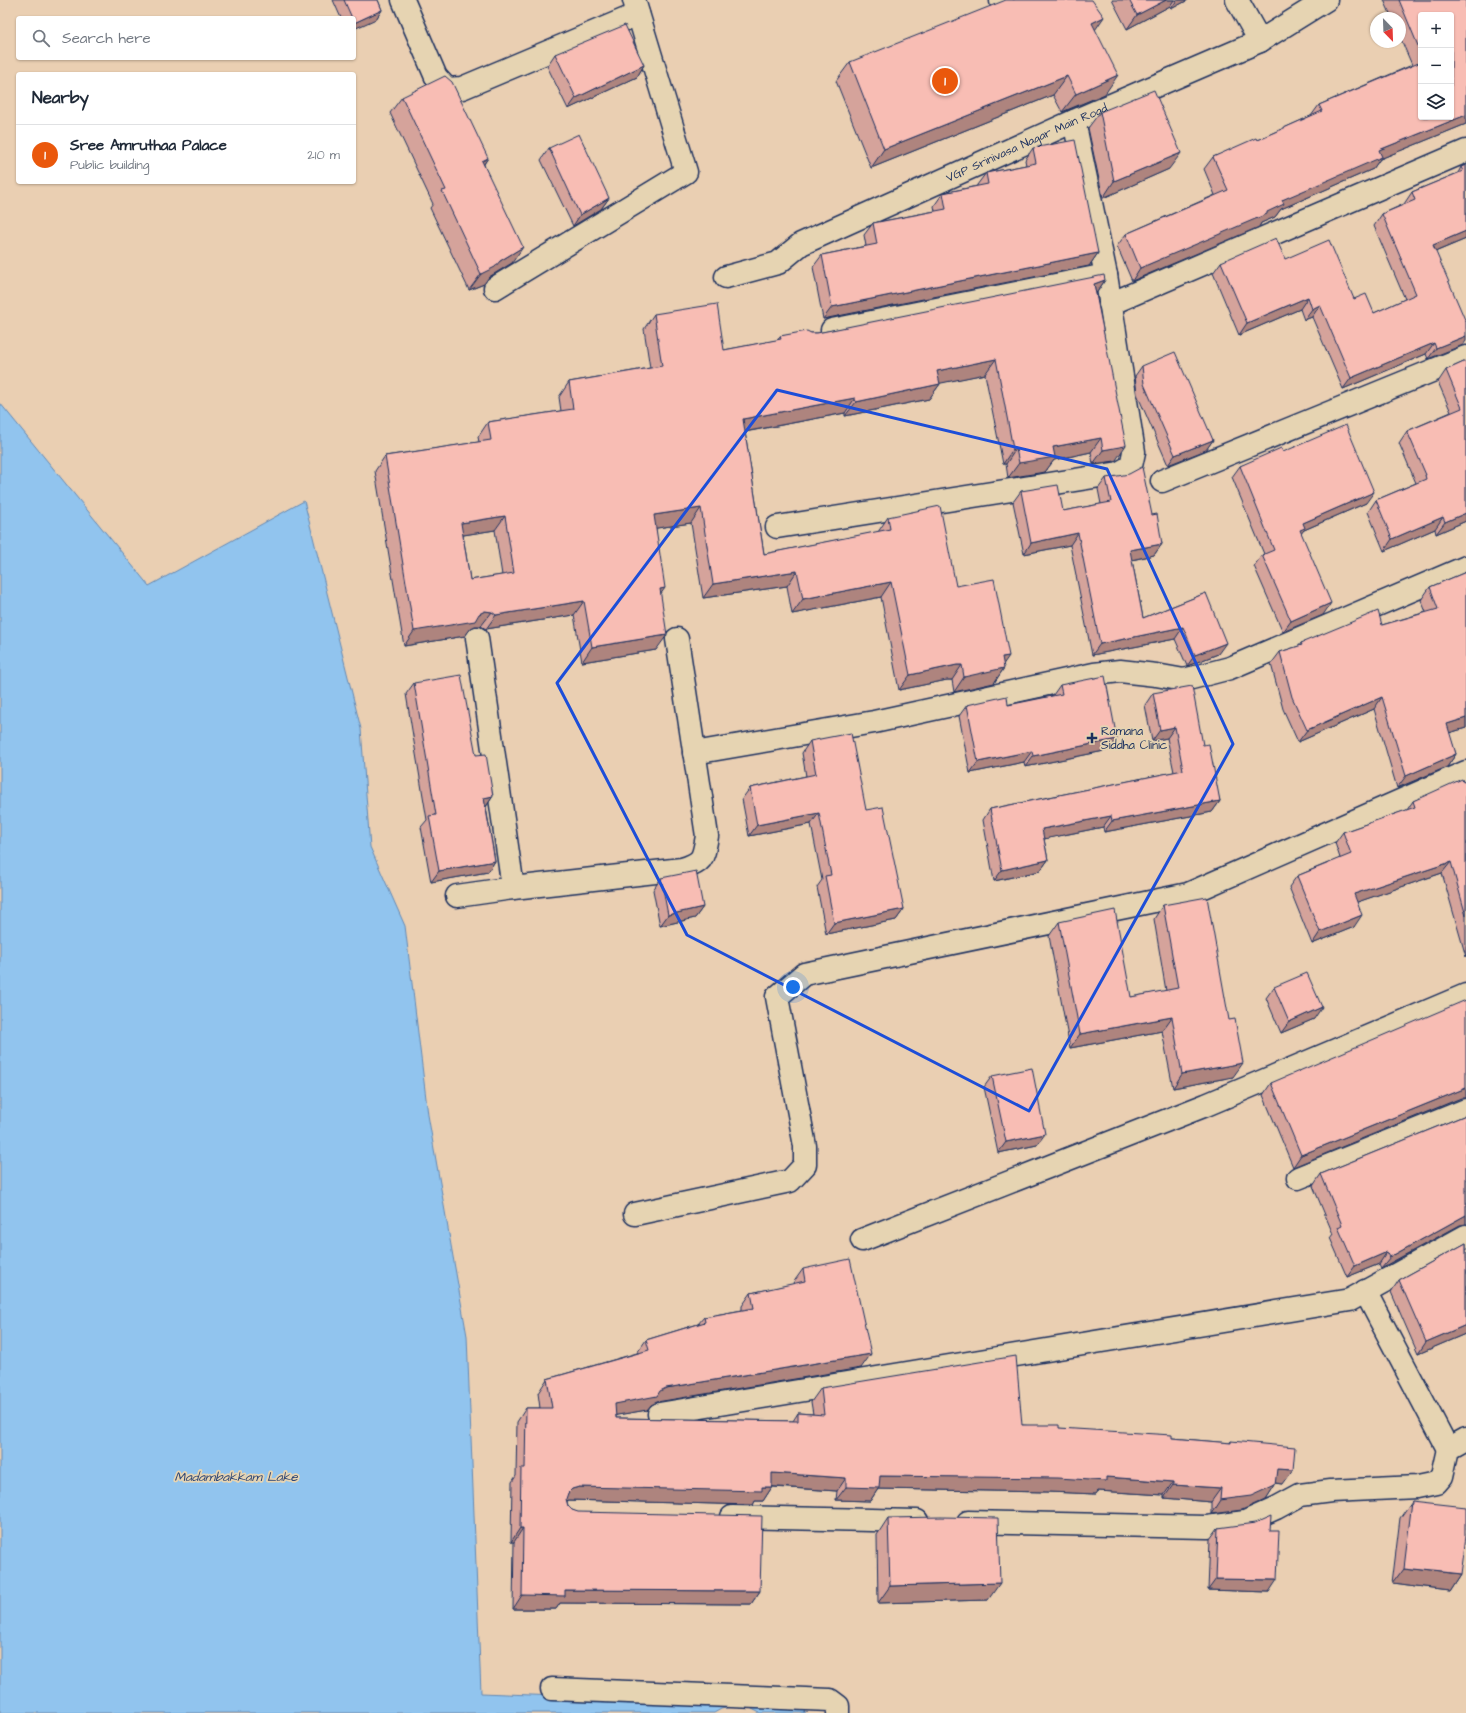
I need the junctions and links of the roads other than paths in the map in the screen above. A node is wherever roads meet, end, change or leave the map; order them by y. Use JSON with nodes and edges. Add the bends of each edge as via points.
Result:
{"nodes":[{"id":1,"x":403,"y":0,"type":"edge"},
{"id":2,"x":1237,"y":0,"type":"edge"},
{"id":3,"x":1326,"y":0,"type":"edge"},
{"id":4,"x":636,"y":7,"type":"edge"},
{"id":5,"x":1260,"y":41,"type":"junction"},
{"id":6,"x":1074,"y":121,"type":"junction"},
{"id":7,"x":1466,"y":151,"type":"edge"},
{"id":8,"x":1106,"y":275,"type":"junction"},
{"id":9,"x":726,"y":277,"type":"dead end"},
{"id":10,"x":495,"y":288,"type":"edge"},
{"id":11,"x":1110,"y":304,"type":"junction"},
{"id":12,"x":811,"y":335,"type":"edge"},
{"id":13,"x":1466,"y":357,"type":"edge"},
{"id":14,"x":1162,"y":481,"type":"dead end"},
{"id":15,"x":777,"y":527,"type":"dead end"},
{"id":16,"x":1466,"y":567,"type":"edge"},
{"id":17,"x":477,"y":638,"type":"edge"},
{"id":18,"x":677,"y":640,"type":"dead end"},
{"id":19,"x":694,"y":753,"type":"junction"},
{"id":20,"x":1466,"y":772,"type":"edge"},
{"id":21,"x":513,"y":888,"type":"junction"},
{"id":22,"x":457,"y":896,"type":"dead end"},
{"id":23,"x":1466,"y":995,"type":"edge"},
{"id":24,"x":1466,"y":1110,"type":"edge"},
{"id":25,"x":1298,"y":1178,"type":"dead end"},
{"id":26,"x":635,"y":1214,"type":"dead end"},
{"id":27,"x":1466,"y":1236,"type":"edge"},
{"id":28,"x":862,"y":1240,"type":"dead end"},
{"id":29,"x":1365,"y":1291,"type":"junction"},
{"id":30,"x":659,"y":1414,"type":"dead end"},
{"id":31,"x":1457,"y":1444,"type":"edge"},
{"id":32,"x":713,"y":1516,"type":"edge"},
{"id":33,"x":552,"y":1689,"type":"dead end"},
{"id":34,"x":838,"y":1713,"type":"edge"}],
"edges":[{"from":1,"to":4,"type":"street","via":[[436,77],[447,89],[462,88]]},
{"from":2,"to":5,"type":"street"},
{"from":3,"to":5,"type":"street","name":"VGP Srinivasa Nagar Main Road"},
{"from":4,"to":10,"type":"street","via":[[686,172]]},
{"from":5,"to":6,"type":"street","name":"VGP Srinivasa Nagar Main Road"},
{"from":6,"to":8,"type":"street"},
{"from":6,"to":9,"type":"street","name":"VGP Srinivasa Nagar Main Road","via":[[801,244],[778,263]]},
{"from":7,"to":11,"type":"street"},
{"from":8,"to":11,"type":"street"},
{"from":8,"to":12,"type":"street"},
{"from":11,"to":15,"type":"street","via":[[1134,452],[1131,466],[1119,473]]},
{"from":13,"to":14,"type":"street"},
{"from":16,"to":19,"type":"street","via":[[1230,668],[1184,680],[1120,671],[1094,674],[874,722]]},
{"from":17,"to":21,"type":"street"},
{"from":18,"to":19,"type":"street"},
{"from":19,"to":21,"type":"street","via":[[707,836],[704,857],[696,865],[682,869]]},
{"from":20,"to":26,"type":"street","via":[[1188,894],[804,974],[777,997],[805,1146],[805,1165],[790,1181]]},
{"from":21,"to":22,"type":"street"},
{"from":23,"to":28,"type":"street","via":[[1206,1105]]},
{"from":24,"to":25,"type":"street"},
{"from":27,"to":29,"type":"street"},
{"from":29,"to":30,"type":"street","via":[[1350,1300]]},
{"from":29,"to":31,"type":"street"},
{"from":31,"to":32,"type":"street","via":[[1436,1483],[1417,1488],[1331,1491],[1300,1495],[1244,1522],[1207,1527]]},
{"from":33,"to":34,"type":"street","via":[[830,1700],[838,1706]]}]}
